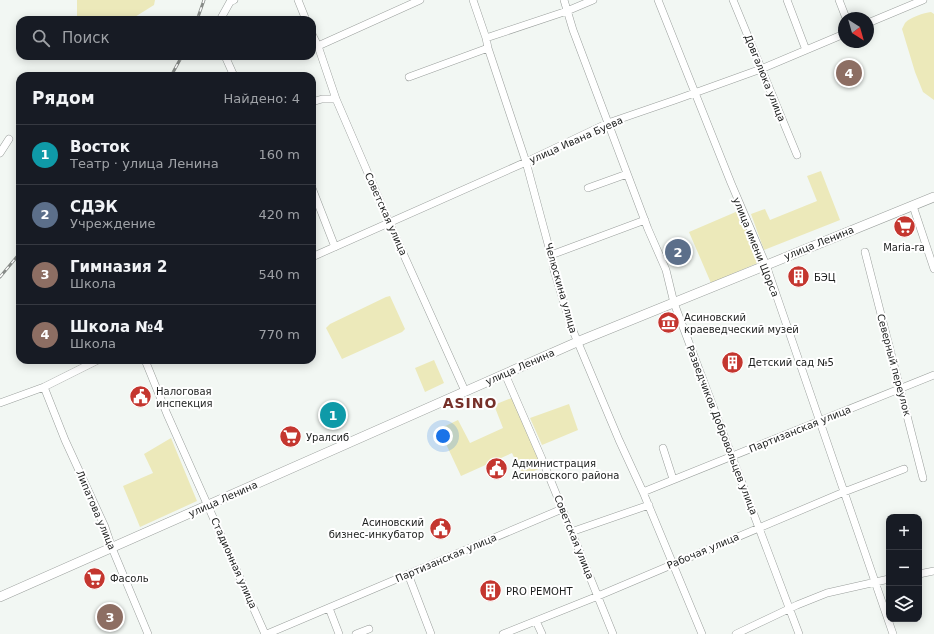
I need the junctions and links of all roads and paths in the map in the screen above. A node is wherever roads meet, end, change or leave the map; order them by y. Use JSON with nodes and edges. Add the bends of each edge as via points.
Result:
{"nodes":[{"id":1,"x":298,"y":0,"type":"edge"},
{"id":2,"x":420,"y":0,"type":"edge"},
{"id":3,"x":474,"y":0,"type":"edge"},
{"id":4,"x":564,"y":0,"type":"edge"},
{"id":5,"x":593,"y":0,"type":"edge"},
{"id":6,"x":658,"y":0,"type":"edge"},
{"id":7,"x":734,"y":0,"type":"edge"},
{"id":8,"x":787,"y":0,"type":"edge"},
{"id":9,"x":839,"y":0,"type":"edge"},
{"id":10,"x":923,"y":0,"type":"edge"},
{"id":11,"x":231,"y":2,"type":"edge"},
{"id":12,"x":567,"y":11,"type":"junction"},
{"id":13,"x":844,"y":12,"type":"edge"},
{"id":14,"x":222,"y":16,"type":"edge"},
{"id":15,"x":304,"y":16,"type":"edge"},
{"id":16,"x":874,"y":20,"type":"edge"},
{"id":17,"x":838,"y":37,"type":"edge"},
{"id":18,"x":486,"y":38,"type":"junction"},
{"id":19,"x":316,"y":42,"type":"edge"},
{"id":20,"x":318,"y":46,"type":"junction"},
{"id":21,"x":488,"y":48,"type":"junction"},
{"id":22,"x":806,"y":50,"type":"junction"},
{"id":23,"x":227,"y":60,"type":"edge"},
{"id":24,"x":761,"y":69,"type":"junction"},
{"id":25,"x":232,"y":72,"type":"edge"},
{"id":26,"x":409,"y":77,"type":"dead end"},
{"id":27,"x":695,"y":92,"type":"junction"},
{"id":28,"x":336,"y":99,"type":"junction"},
{"id":29,"x":316,"y":101,"type":"edge"},
{"id":30,"x":608,"y":123,"type":"junction"},
{"id":31,"x":9,"y":139,"type":"dead end"},
{"id":32,"x":0,"y":153,"type":"edge"},
{"id":33,"x":797,"y":155,"type":"dead end"},
{"id":34,"x":526,"y":162,"type":"junction"},
{"id":35,"x":627,"y":174,"type":"junction"},
{"id":36,"x":588,"y":188,"type":"dead end"},
{"id":37,"x":934,"y":197,"type":"edge"},
{"id":38,"x":316,"y":198,"type":"edge"},
{"id":39,"x":913,"y":206,"type":"junction"},
{"id":40,"x":645,"y":220,"type":"junction"},
{"id":41,"x":389,"y":222,"type":"junction"},
{"id":42,"x":335,"y":247,"type":"junction"},
{"id":43,"x":865,"y":252,"type":"dead end"},
{"id":44,"x":316,"y":255,"type":"edge"},
{"id":45,"x":551,"y":255,"type":"junction"},
{"id":46,"x":766,"y":265,"type":"junction"},
{"id":47,"x":934,"y":270,"type":"edge"},
{"id":48,"x":674,"y":303,"type":"junction"},
{"id":49,"x":577,"y":342,"type":"junction"},
{"id":50,"x":90,"y":364,"type":"edge"},
{"id":51,"x":147,"y":364,"type":"edge"},
{"id":52,"x":505,"y":374,"type":"junction"},
{"id":53,"x":934,"y":375,"type":"edge"},
{"id":54,"x":44,"y":387,"type":"junction"},
{"id":55,"x":900,"y":389,"type":"junction"},
{"id":56,"x":465,"y":392,"type":"junction"},
{"id":57,"x":0,"y":402,"type":"edge"},
{"id":58,"x":819,"y":422,"type":"junction"},
{"id":59,"x":663,"y":448,"type":"dead end"},
{"id":60,"x":732,"y":456,"type":"junction"},
{"id":61,"x":904,"y":470,"type":"dead end"},
{"id":62,"x":923,"y":478,"type":"dead end"},
{"id":63,"x":674,"y":479,"type":"junction"},
{"id":64,"x":643,"y":492,"type":"junction"},
{"id":65,"x":844,"y":492,"type":"junction"},
{"id":66,"x":649,"y":505,"type":"junction"},
{"id":67,"x":208,"y":506,"type":"junction"},
{"id":68,"x":562,"y":509,"type":"junction"},
{"id":69,"x":759,"y":528,"type":"junction"},
{"id":70,"x":571,"y":532,"type":"junction"},
{"id":71,"x":112,"y":548,"type":"junction"},
{"id":72,"x":673,"y":564,"type":"junction"},
{"id":73,"x":934,"y":571,"type":"edge"},
{"id":74,"x":922,"y":573,"type":"edge"},
{"id":75,"x":408,"y":574,"type":"junction"},
{"id":76,"x":886,"y":580,"type":"edge"},
{"id":77,"x":875,"y":582,"type":"junction"},
{"id":78,"x":598,"y":596,"type":"junction"},
{"id":79,"x":0,"y":597,"type":"edge"},
{"id":80,"x":329,"y":608,"type":"junction"},
{"id":81,"x":789,"y":609,"type":"junction"},
{"id":82,"x":536,"y":621,"type":"junction"},
{"id":83,"x":369,"y":629,"type":"dead end"},
{"id":84,"x":506,"y":633,"type":"edge"},
{"id":85,"x":148,"y":634,"type":"edge"},
{"id":86,"x":266,"y":634,"type":"edge"},
{"id":87,"x":339,"y":634,"type":"edge"},
{"id":88,"x":356,"y":634,"type":"edge"},
{"id":89,"x":431,"y":634,"type":"edge"},
{"id":90,"x":542,"y":634,"type":"edge"},
{"id":91,"x":613,"y":634,"type":"edge"},
{"id":92,"x":702,"y":634,"type":"edge"},
{"id":93,"x":736,"y":634,"type":"edge"},
{"id":94,"x":799,"y":634,"type":"edge"},
{"id":95,"x":893,"y":634,"type":"edge"}],
"edges":[{"from":1,"to":15,"type":"street"},
{"from":2,"to":20,"type":"street"},
{"from":3,"to":18,"type":"street","name":"Челюскина улица"},
{"from":4,"to":12,"type":"street","name":"Разведчиков Добровольцев улица"},
{"from":5,"to":12,"type":"street"},
{"from":6,"to":27,"type":"street","name":"улица имени Щорса"},
{"from":7,"to":24,"type":"street","name":"Довгалюка улица"},
{"from":8,"to":22,"type":"street"},
{"from":9,"to":13,"type":"street"},
{"from":10,"to":16,"type":"street"},
{"from":11,"to":14,"type":"street"},
{"from":12,"to":18,"type":"street"},
{"from":12,"to":30,"type":"street","name":"Разведчиков Добровольцев улица"},
{"from":17,"to":22,"type":"street","name":"улица Ивана Буева"},
{"from":18,"to":21,"type":"street","name":"Челюскина улица"},
{"from":19,"to":20,"type":"street","name":"Советская улица"},
{"from":20,"to":28,"type":"street","name":"Советская улица"},
{"from":21,"to":26,"type":"street"},
{"from":21,"to":34,"type":"street","name":"Челюскина улица"},
{"from":22,"to":24,"type":"street","name":"улица Ивана Буева"},
{"from":23,"to":25,"type":"street"},
{"from":24,"to":27,"type":"street","name":"улица Ивана Буева"},
{"from":24,"to":33,"type":"street","name":"Довгалюка улица"},
{"from":27,"to":30,"type":"street","name":"улица Ивана Буева"},
{"from":27,"to":46,"type":"street","name":"улица имени Щорса","via":[[730,183]]},
{"from":28,"to":29,"type":"street"},
{"from":28,"to":41,"type":"street","name":"Советская улица"},
{"from":30,"to":34,"type":"street","name":"улица Ивана Буева"},
{"from":30,"to":35,"type":"street","name":"Разведчиков Добровольцев улица"},
{"from":31,"to":32,"type":"street"},
{"from":34,"to":41,"type":"street","name":"улица Ивана Буева"},
{"from":34,"to":45,"type":"street","name":"Челюскина улица"},
{"from":35,"to":36,"type":"street"},
{"from":35,"to":40,"type":"street","name":"Разведчиков Добровольцев улица"},
{"from":37,"to":39,"type":"main road","name":"улица Ленина"},
{"from":38,"to":42,"type":"street"},
{"from":39,"to":46,"type":"main road","name":"улица Ленина"},
{"from":39,"to":47,"type":"street"},
{"from":40,"to":45,"type":"street"},
{"from":40,"to":48,"type":"street","name":"Разведчиков Добровольцев улица","via":[[666,270]]},
{"from":41,"to":42,"type":"street","name":"улица Ивана Буева"},
{"from":41,"to":56,"type":"street","name":"Советская улица"},
{"from":42,"to":44,"type":"street","name":"улица Ивана Буева"},
{"from":43,"to":55,"type":"street","name":"Северный переулок"},
{"from":45,"to":49,"type":"street","name":"Челюскина улица"},
{"from":46,"to":48,"type":"main road","name":"улица Ленина"},
{"from":46,"to":58,"type":"street","name":"улица имени Щорса"},
{"from":48,"to":49,"type":"main road","name":"улица Ленина"},
{"from":48,"to":60,"type":"street","name":"Разведчиков Добровольцев улица"},
{"from":49,"to":52,"type":"main road","name":"улица Ленина"},
{"from":49,"to":64,"type":"street","name":"Челюскина улица"},
{"from":50,"to":54,"type":"street"},
{"from":51,"to":67,"type":"street","name":"Стадионная улица"},
{"from":52,"to":56,"type":"main road","name":"улица Ленина"},
{"from":52,"to":68,"type":"street","name":"Советская улица"},
{"from":53,"to":55,"type":"street","name":"Партизанская улица"},
{"from":54,"to":57,"type":"street"},
{"from":54,"to":71,"type":"street","name":"Липатова улица"},
{"from":55,"to":58,"type":"street","name":"Партизанская улица"},
{"from":55,"to":62,"type":"street","name":"Северный переулок"},
{"from":56,"to":67,"type":"main road","name":"улица Ленина"},
{"from":58,"to":60,"type":"street","name":"Партизанская улица"},
{"from":58,"to":65,"type":"street","name":"улица имени Щорса"},
{"from":59,"to":63,"type":"street"},
{"from":60,"to":63,"type":"street","name":"Партизанская улица"},
{"from":60,"to":69,"type":"street","name":"Разведчиков Добровольцев улица"},
{"from":61,"to":65,"type":"street","name":"Рабочая улица"},
{"from":63,"to":64,"type":"street","name":"Партизанская улица"},
{"from":64,"to":66,"type":"street","name":"Челюскина улица"},
{"from":65,"to":69,"type":"street","name":"Рабочая улица"},
{"from":65,"to":77,"type":"street","name":"улица имени Щорса"},
{"from":66,"to":70,"type":"street"},
{"from":66,"to":72,"type":"street","name":"Челюскина улица"},
{"from":67,"to":71,"type":"main road","name":"улица Ленина"},
{"from":67,"to":86,"type":"street","name":"Стадионная улица"},
{"from":68,"to":70,"type":"street","name":"Советская улица"},
{"from":68,"to":75,"type":"street","name":"Партизанская улица"},
{"from":69,"to":72,"type":"street","name":"Рабочая улица"},
{"from":69,"to":81,"type":"street","name":"Разведчиков Добровольцев улица"},
{"from":70,"to":78,"type":"street","name":"Советская улица"},
{"from":71,"to":79,"type":"main road","name":"улица Ленина"},
{"from":71,"to":85,"type":"street","name":"Липатова улица"},
{"from":72,"to":78,"type":"street","name":"Рабочая улица"},
{"from":72,"to":92,"type":"street","name":"Челюскина улица"},
{"from":73,"to":74,"type":"street"},
{"from":75,"to":80,"type":"street","name":"Партизанская улица"},
{"from":75,"to":89,"type":"street"},
{"from":76,"to":77,"type":"street"},
{"from":77,"to":81,"type":"street","via":[[827,593]]},
{"from":77,"to":95,"type":"street","name":"улица имени Щорса"},
{"from":78,"to":82,"type":"street","name":"Рабочая улица"},
{"from":78,"to":91,"type":"street","name":"Советская улица"},
{"from":80,"to":86,"type":"street","name":"Партизанская улица"},
{"from":80,"to":87,"type":"street"},
{"from":81,"to":93,"type":"street"},
{"from":81,"to":94,"type":"street","name":"Разведчиков Добровольцев улица"},
{"from":82,"to":84,"type":"street","name":"Рабочая улица"},
{"from":82,"to":90,"type":"street"},
{"from":83,"to":88,"type":"street"}]}
